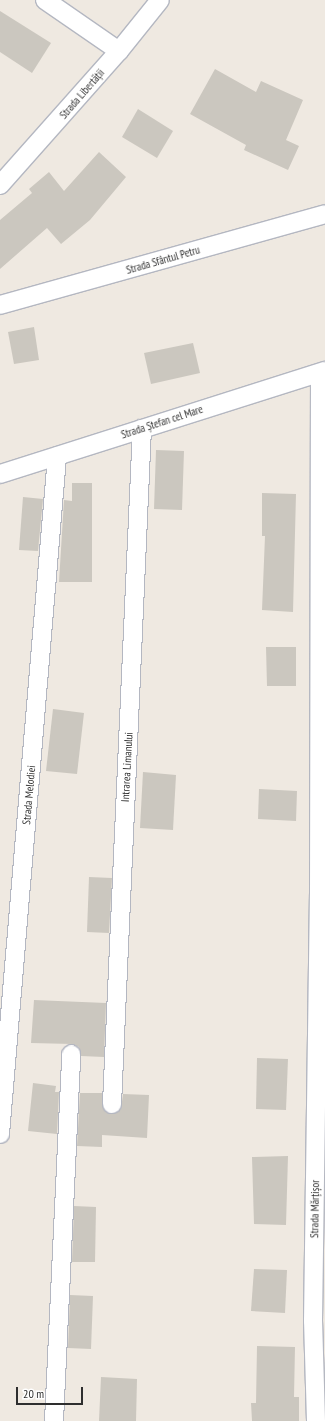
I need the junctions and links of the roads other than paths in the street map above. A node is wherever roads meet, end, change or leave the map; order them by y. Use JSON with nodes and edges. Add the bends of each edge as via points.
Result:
{"nodes":[{"id":1,"x":46,"y":0,"type":"edge"},
{"id":2,"x":160,"y":0,"type":"edge"},
{"id":3,"x":119,"y":51,"type":"junction"},
{"id":4,"x":0,"y":185,"type":"edge"},
{"id":5,"x":325,"y":214,"type":"edge"},
{"id":6,"x":0,"y":305,"type":"edge"},
{"id":7,"x":323,"y":372,"type":"edge"},
{"id":8,"x":142,"y":429,"type":"junction"},
{"id":9,"x":57,"y":456,"type":"junction"},
{"id":10,"x":0,"y":474,"type":"edge"},
{"id":11,"x":71,"y":1054,"type":"dead end"},
{"id":12,"x":112,"y":1104,"type":"dead end"},
{"id":13,"x":0,"y":1134,"type":"edge"},
{"id":14,"x":54,"y":1421,"type":"edge"},
{"id":15,"x":316,"y":1421,"type":"edge"}],
"edges":[{"from":1,"to":3,"type":"street"},
{"from":2,"to":3,"type":"street","name":"Strada Libertății"},
{"from":3,"to":4,"type":"street","name":"Strada Libertății"},
{"from":5,"to":6,"type":"street","name":"Strada Sfântul Petru"},
{"from":7,"to":8,"type":"street","name":"Strada Ștefan cel Mare","via":[[262,389]]},
{"from":7,"to":15,"type":"street","name":"Strada Mărțișor","via":[[313,1321]]},
{"from":8,"to":9,"type":"street","name":"Strada Ștefan cel Mare"},
{"from":8,"to":12,"type":"street","name":"Intrarea Limanului"},
{"from":9,"to":10,"type":"street","name":"Strada Ștefan cel Mare"},
{"from":9,"to":13,"type":"street","name":"Strada Melodiei"},
{"from":11,"to":14,"type":"street"}]}
